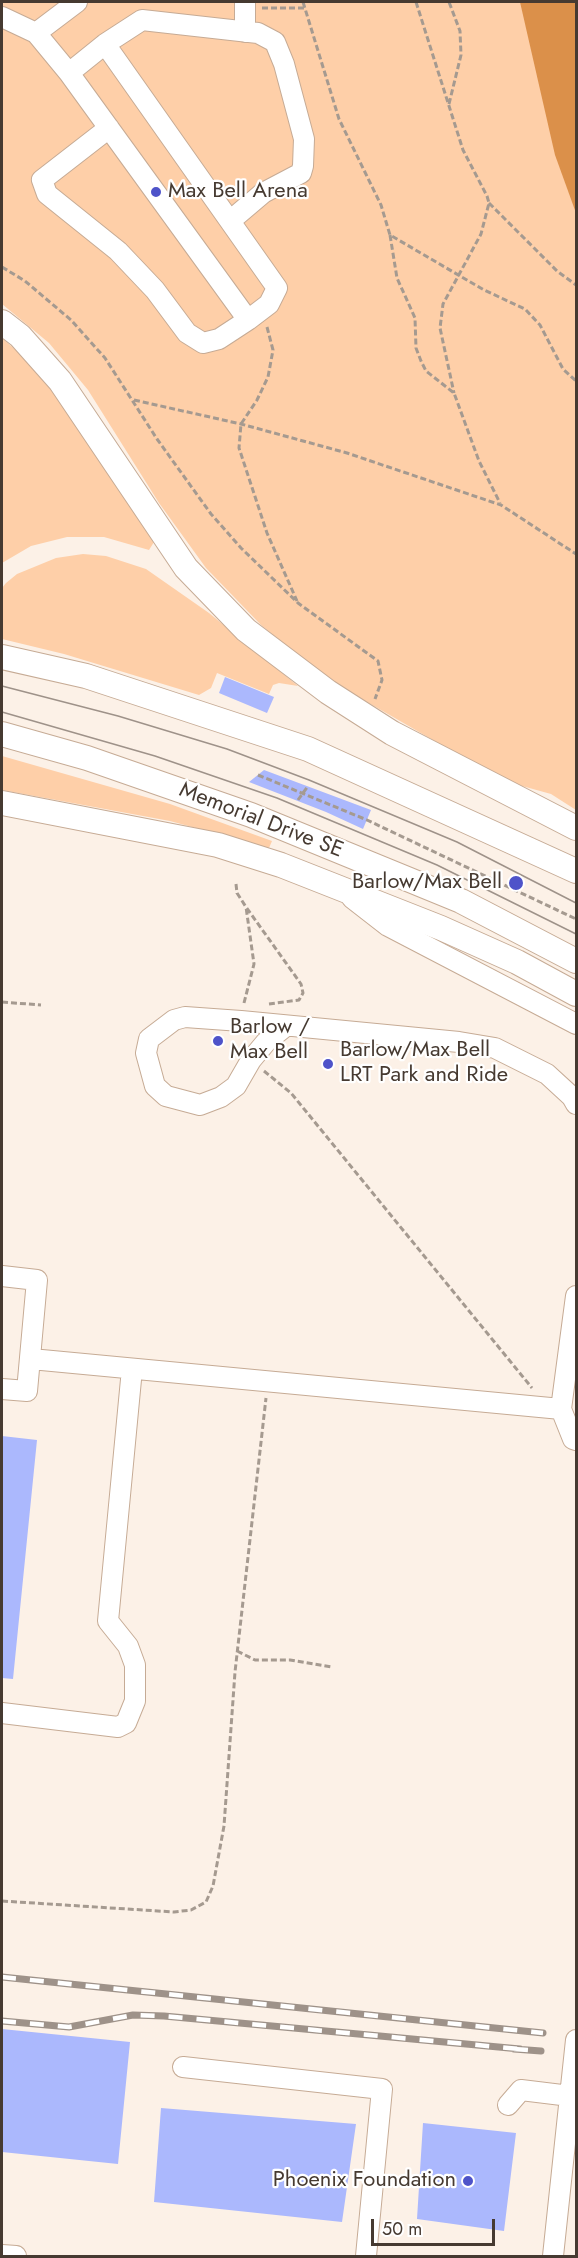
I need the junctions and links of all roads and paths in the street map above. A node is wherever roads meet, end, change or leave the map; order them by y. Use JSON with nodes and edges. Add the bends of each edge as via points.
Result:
{"nodes":[{"id":1,"x":77,"y":2,"type":"edge"},
{"id":2,"x":245,"y":2,"type":"edge"},
{"id":3,"x":256,"y":2,"type":"edge"},
{"id":4,"x":303,"y":2,"type":"edge"},
{"id":5,"x":416,"y":2,"type":"edge"},
{"id":6,"x":449,"y":2,"type":"edge"},
{"id":7,"x":305,"y":8,"type":"junction"},
{"id":8,"x":2,"y":17,"type":"edge"},
{"id":9,"x":245,"y":32,"type":"junction"},
{"id":10,"x":36,"y":33,"type":"junction"},
{"id":11,"x":105,"y":45,"type":"junction"},
{"id":12,"x":69,"y":72,"type":"junction"},
{"id":13,"x":448,"y":104,"type":"junction"},
{"id":14,"x":109,"y":128,"type":"junction"},
{"id":15,"x":489,"y":203,"type":"junction"},
{"id":16,"x":230,"y":221,"type":"junction"},
{"id":17,"x":390,"y":235,"type":"junction"},
{"id":18,"x":2,"y":267,"type":"edge"},
{"id":19,"x":458,"y":273,"type":"junction"},
{"id":20,"x":576,"y":285,"type":"edge"},
{"id":21,"x":253,"y":317,"type":"junction"},
{"id":22,"x":2,"y":322,"type":"edge"},
{"id":23,"x":576,"y":381,"type":"edge"},
{"id":24,"x":454,"y":393,"type":"junction"},
{"id":25,"x":134,"y":400,"type":"junction"},
{"id":26,"x":241,"y":424,"type":"junction"},
{"id":27,"x":501,"y":505,"type":"junction"},
{"id":28,"x":576,"y":554,"type":"edge"},
{"id":29,"x":298,"y":603,"type":"junction"},
{"id":30,"x":2,"y":657,"type":"edge"},
{"id":31,"x":375,"y":700,"type":"dead end"},
{"id":32,"x":2,"y":734,"type":"edge"},
{"id":33,"x":258,"y":775,"type":"dead end"},
{"id":34,"x":309,"y":786,"type":"dead end"},
{"id":35,"x":303,"y":792,"type":"junction"},
{"id":36,"x":297,"y":800,"type":"dead end"},
{"id":37,"x":2,"y":803,"type":"edge"},
{"id":38,"x":576,"y":828,"type":"edge"},
{"id":39,"x":576,"y":871,"type":"edge"},
{"id":40,"x":236,"y":884,"type":"dead end"},
{"id":41,"x":336,"y":885,"type":"junction"},
{"id":42,"x":246,"y":907,"type":"junction"},
{"id":43,"x":576,"y":920,"type":"edge"},
{"id":44,"x":576,"y":961,"type":"edge"},
{"id":45,"x":576,"y":994,"type":"edge"},
{"id":46,"x":2,"y":1002,"type":"edge"},
{"id":47,"x":41,"y":1005,"type":"dead end"},
{"id":48,"x":266,"y":1005,"type":"dead end"},
{"id":49,"x":243,"y":1008,"type":"dead end"},
{"id":50,"x":576,"y":1024,"type":"edge"},
{"id":51,"x":286,"y":1026,"type":"junction"},
{"id":52,"x":251,"y":1060,"type":"junction"},
{"id":53,"x":576,"y":1104,"type":"edge"},
{"id":54,"x":2,"y":1276,"type":"edge"},
{"id":55,"x":576,"y":1296,"type":"edge"},
{"id":56,"x":31,"y":1359,"type":"junction"},
{"id":57,"x":132,"y":1369,"type":"junction"},
{"id":58,"x":268,"y":1382,"type":"junction"},
{"id":59,"x":2,"y":1389,"type":"edge"},
{"id":60,"x":536,"y":1391,"type":"dead end"},
{"id":61,"x":561,"y":1409,"type":"junction"},
{"id":62,"x":576,"y":1440,"type":"edge"},
{"id":63,"x":237,"y":1651,"type":"junction"},
{"id":64,"x":332,"y":1667,"type":"dead end"},
{"id":65,"x":2,"y":1713,"type":"edge"},
{"id":66,"x":2,"y":1901,"type":"edge"},
{"id":67,"x":576,"y":2040,"type":"edge"},
{"id":68,"x":183,"y":2067,"type":"dead end"},
{"id":69,"x":508,"y":2104,"type":"dead end"},
{"id":70,"x":572,"y":2105,"type":"edge"},
{"id":71,"x":2,"y":2255,"type":"edge"},
{"id":72,"x":16,"y":2256,"type":"edge"},
{"id":73,"x":366,"y":2256,"type":"edge"},
{"id":74,"x":553,"y":2256,"type":"edge"}],
"edges":[{"from":1,"to":10,"type":"street"},
{"from":2,"to":9,"type":"street"},
{"from":3,"to":7,"type":"path","via":[[262,8]]},
{"from":4,"to":7,"type":"path"},
{"from":5,"to":13,"type":"path"},
{"from":6,"to":13,"type":"path","via":[[460,31],[461,55]]},
{"from":7,"to":17,"type":"path","via":[[339,119],[381,205]]},
{"from":8,"to":10,"type":"street"},
{"from":9,"to":11,"type":"street","via":[[142,20]]},
{"from":9,"to":16,"type":"street","via":[[258,33],[275,42],[304,140],[303,166],[301,173],[263,193]]},
{"from":10,"to":12,"type":"street"},
{"from":11,"to":12,"type":"street"},
{"from":11,"to":16,"type":"street"},
{"from":12,"to":14,"type":"street"},
{"from":13,"to":15,"type":"path","via":[[463,150]]},
{"from":14,"to":21,"type":"street"},
{"from":14,"to":21,"type":"street","via":[[42,180],[47,194],[118,251],[155,290],[187,333],[203,343],[219,339]]},
{"from":15,"to":19,"type":"path","via":[[481,234]]},
{"from":15,"to":20,"type":"path"},
{"from":16,"to":21,"type":"street","via":[[277,288],[270,304]]},
{"from":17,"to":19,"type":"path"},
{"from":17,"to":24,"type":"path","via":[[397,278],[415,318],[416,348],[421,361],[426,371]]},
{"from":18,"to":25,"type":"path","via":[[71,320],[105,358]]},
{"from":19,"to":23,"type":"path","via":[[525,309],[540,325],[563,369]]},
{"from":19,"to":24,"type":"path","via":[[443,304],[440,328]]},
{"from":21,"to":26,"type":"path","via":[[268,329],[273,350],[268,377]]},
{"from":22,"to":38,"type":"main road","via":[[20,336],[60,381],[186,568],[246,630],[328,692],[393,733]]},
{"from":24,"to":27,"type":"path","via":[[479,461]]},
{"from":25,"to":26,"type":"path"},
{"from":25,"to":29,"type":"path","via":[[211,514]]},
{"from":26,"to":27,"type":"path","via":[[347,453]]},
{"from":26,"to":29,"type":"path","via":[[239,448],[247,474],[267,533]]},
{"from":27,"to":28,"type":"path"},
{"from":29,"to":31,"type":"path","via":[[378,661],[382,680]]},
{"from":30,"to":39,"type":"main road","via":[[86,676],[308,749]]},
{"from":32,"to":44,"type":"main road","name":"Memorial Drive SE","via":[[87,758],[251,815],[461,901]]},
{"from":33,"to":35,"type":"path"},
{"from":34,"to":35,"type":"path"},
{"from":35,"to":36,"type":"path"},
{"from":35,"to":43,"type":"path"},
{"from":37,"to":41,"type":"main road","via":[[218,845]]},
{"from":40,"to":42,"type":"path"},
{"from":41,"to":45,"type":"main road","via":[[517,962]]},
{"from":41,"to":50,"type":"street","via":[[388,926]]},
{"from":42,"to":48,"type":"path","via":[[301,984],[303,993],[299,1000]]},
{"from":42,"to":49,"type":"path","via":[[254,964]]},
{"from":46,"to":47,"type":"path"},
{"from":51,"to":52,"type":"street"},
{"from":51,"to":52,"type":"street","via":[[185,1017],[159,1029],[149,1039],[146,1053],[155,1086],[166,1096],[200,1106],[236,1086]]},
{"from":51,"to":53,"type":"street","via":[[495,1048],[546,1074]]},
{"from":52,"to":60,"type":"path","via":[[291,1093],[522,1379]]},
{"from":54,"to":56,"type":"street","via":[[38,1280]]},
{"from":55,"to":61,"type":"street"},
{"from":56,"to":57,"type":"street"},
{"from":56,"to":59,"type":"street","via":[[27,1391]]},
{"from":57,"to":58,"type":"street"},
{"from":57,"to":65,"type":"street","via":[[108,1621],[128,1646],[135,1665],[135,1701],[126,1723],[118,1727]]},
{"from":58,"to":61,"type":"street"},
{"from":58,"to":63,"type":"path"},
{"from":61,"to":62,"type":"street"},
{"from":63,"to":64,"type":"path","via":[[255,1660],[290,1660]]},
{"from":63,"to":66,"type":"path","via":[[220,1855],[206,1902],[191,1910],[174,1912]]},
{"from":67,"to":70,"type":"street"},
{"from":68,"to":73,"type":"street","via":[[382,2089]]},
{"from":69,"to":70,"type":"street","via":[[521,2090]]},
{"from":70,"to":74,"type":"street"},
{"from":71,"to":72,"type":"street"}]}
